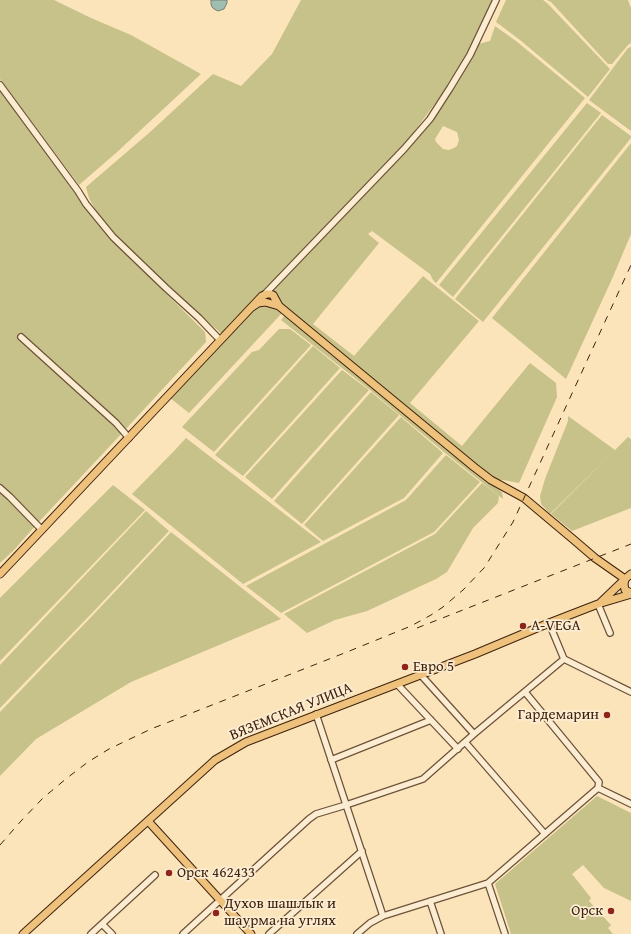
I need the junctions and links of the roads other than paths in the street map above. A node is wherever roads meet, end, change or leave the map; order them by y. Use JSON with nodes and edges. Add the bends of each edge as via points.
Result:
{"nodes":[{"id":1,"x":496,"y":0,"type":"edge"},
{"id":2,"x":0,"y":85,"type":"edge"},
{"id":3,"x":262,"y":296,"type":"junction"},
{"id":4,"x":279,"y":306,"type":"junction"},
{"id":5,"x":252,"y":307,"type":"junction"},
{"id":6,"x":20,"y":337,"type":"dead end"},
{"id":7,"x":220,"y":340,"type":"junction"},
{"id":8,"x":129,"y":438,"type":"junction"},
{"id":9,"x":0,"y":488,"type":"edge"},
{"id":10,"x":42,"y":530,"type":"junction"},
{"id":11,"x":0,"y":574,"type":"edge"},
{"id":12,"x":628,"y":577,"type":"edge"},
{"id":13,"x":631,"y":593,"type":"edge"},
{"id":14,"x":598,"y":604,"type":"junction"},
{"id":15,"x":549,"y":623,"type":"junction"},
{"id":16,"x":610,"y":633,"type":"dead end"},
{"id":17,"x":564,"y":659,"type":"junction"},
{"id":18,"x":420,"y":674,"type":"junction"},
{"id":19,"x":397,"y":684,"type":"junction"},
{"id":20,"x":630,"y":690,"type":"edge"},
{"id":21,"x":525,"y":692,"type":"junction"},
{"id":22,"x":316,"y":714,"type":"junction"},
{"id":23,"x":431,"y":720,"type":"junction"},
{"id":24,"x":474,"y":734,"type":"junction"},
{"id":25,"x":465,"y":742,"type":"junction"},
{"id":26,"x":458,"y":749,"type":"junction"},
{"id":27,"x":331,"y":760,"type":"junction"},
{"id":28,"x":598,"y":788,"type":"junction"},
{"id":29,"x":631,"y":804,"type":"edge"},
{"id":30,"x":346,"y":805,"type":"junction"},
{"id":31,"x":148,"y":821,"type":"junction"},
{"id":32,"x":545,"y":834,"type":"junction"},
{"id":33,"x":362,"y":851,"type":"junction"},
{"id":34,"x":156,"y":875,"type":"dead end"},
{"id":35,"x":488,"y":883,"type":"junction"},
{"id":36,"x":220,"y":899,"type":"junction"},
{"id":37,"x":430,"y":901,"type":"junction"},
{"id":38,"x":383,"y":916,"type":"junction"},
{"id":39,"x":102,"y":924,"type":"junction"},
{"id":40,"x":23,"y":934,"type":"edge"},
{"id":41,"x":91,"y":934,"type":"edge"},
{"id":42,"x":112,"y":934,"type":"edge"},
{"id":43,"x":183,"y":934,"type":"edge"},
{"id":44,"x":252,"y":934,"type":"edge"},
{"id":45,"x":269,"y":934,"type":"edge"},
{"id":46,"x":357,"y":934,"type":"edge"},
{"id":47,"x":441,"y":934,"type":"edge"},
{"id":48,"x":505,"y":934,"type":"edge"}],
"edges":[{"from":1,"to":3,"type":"street","via":[[470,56],[430,119],[404,150]]},
{"from":2,"to":7,"type":"street","via":[[86,204],[113,236]]},
{"from":3,"to":4,"type":"main road","via":[[273,295]]},
{"from":3,"to":5,"type":"main road"},
{"from":4,"to":5,"type":"main road","via":[[265,302]]},
{"from":4,"to":12,"type":"main road","via":[[474,467],[491,480],[524,498],[595,558]]},
{"from":5,"to":7,"type":"main road"},
{"from":6,"to":8,"type":"street","via":[[116,423]]},
{"from":7,"to":8,"type":"main road"},
{"from":8,"to":10,"type":"main road"},
{"from":9,"to":10,"type":"street"},
{"from":10,"to":11,"type":"main road"},
{"from":12,"to":13,"type":"main road","via":[[624,587]]},
{"from":12,"to":14,"type":"main road"},
{"from":13,"to":14,"type":"main road","name":"ВЯЗЕМСКАЯ УЛИЦА"},
{"from":14,"to":15,"type":"main road","name":"ВЯЗЕМСКАЯ УЛИЦА"},
{"from":14,"to":16,"type":"street"},
{"from":15,"to":17,"type":"street"},
{"from":15,"to":18,"type":"main road","name":"ВЯЗЕМСКАЯ УЛИЦА"},
{"from":17,"to":20,"type":"street"},
{"from":17,"to":21,"type":"street"},
{"from":18,"to":19,"type":"main road","name":"ВЯЗЕМСКАЯ УЛИЦА"},
{"from":18,"to":24,"type":"street"},
{"from":19,"to":22,"type":"main road","name":"ВЯЗЕМСКАЯ УЛИЦА"},
{"from":19,"to":23,"type":"street"},
{"from":21,"to":24,"type":"street"},
{"from":21,"to":28,"type":"street","via":[[598,782]]},
{"from":22,"to":27,"type":"street"},
{"from":22,"to":31,"type":"main road","name":"ВЯЗЕМСКАЯ УЛИЦА","via":[[246,742],[215,760]]},
{"from":23,"to":26,"type":"street"},
{"from":23,"to":27,"type":"street"},
{"from":24,"to":25,"type":"street"},
{"from":25,"to":26,"type":"street"},
{"from":25,"to":32,"type":"street"},
{"from":26,"to":30,"type":"street","via":[[423,779]]},
{"from":27,"to":30,"type":"street"},
{"from":28,"to":29,"type":"street"},
{"from":28,"to":32,"type":"street"},
{"from":30,"to":33,"type":"street"},
{"from":30,"to":36,"type":"street","via":[[316,814],[309,819]]},
{"from":31,"to":36,"type":"main road"},
{"from":31,"to":40,"type":"main road","name":"ВЯЗЕМСКАЯ УЛИЦА"},
{"from":32,"to":35,"type":"street"},
{"from":33,"to":38,"type":"street"},
{"from":33,"to":45,"type":"street"},
{"from":34,"to":39,"type":"street"},
{"from":35,"to":37,"type":"street"},
{"from":35,"to":48,"type":"street"},
{"from":36,"to":43,"type":"street"},
{"from":36,"to":44,"type":"main road"},
{"from":37,"to":38,"type":"street"},
{"from":37,"to":47,"type":"street"},
{"from":38,"to":46,"type":"street"},
{"from":39,"to":41,"type":"street"},
{"from":39,"to":42,"type":"street"}]}
